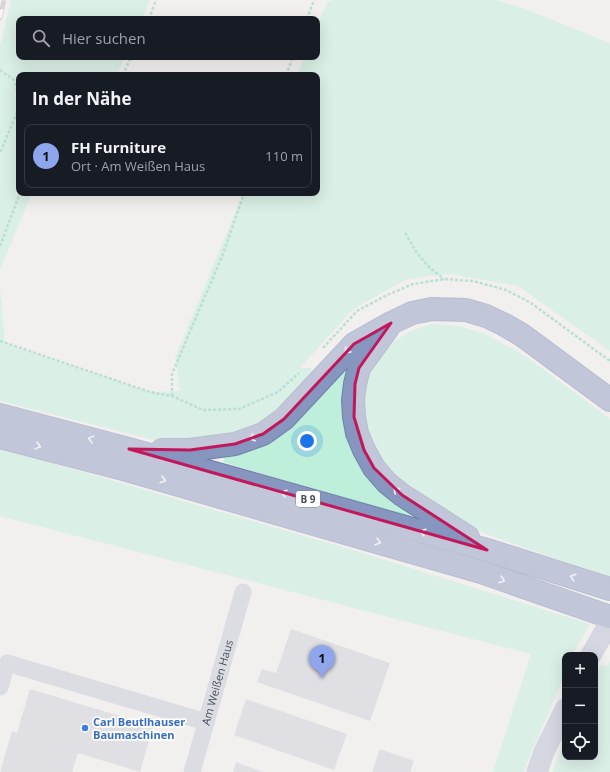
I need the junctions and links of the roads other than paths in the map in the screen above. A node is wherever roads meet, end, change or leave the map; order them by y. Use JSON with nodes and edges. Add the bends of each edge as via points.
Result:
{"nodes":[{"id":1,"x":391,"y":322,"type":"junction"},
{"id":2,"x":610,"y":400,"type":"edge"},
{"id":3,"x":0,"y":415,"type":"edge"},
{"id":4,"x":0,"y":437,"type":"edge"},
{"id":5,"x":129,"y":449,"type":"junction"},
{"id":6,"x":487,"y":550,"type":"junction"},
{"id":7,"x":610,"y":589,"type":"edge"},
{"id":8,"x":243,"y":592,"type":"dead end"},
{"id":9,"x":610,"y":617,"type":"edge"},
{"id":10,"x":610,"y":622,"type":"edge"},
{"id":11,"x":593,"y":652,"type":"edge"},
{"id":12,"x":0,"y":687,"type":"edge"},
{"id":13,"x":562,"y":715,"type":"edge"},
{"id":14,"x":206,"y":722,"type":"junction"},
{"id":15,"x":192,"y":772,"type":"edge"},
{"id":16,"x":537,"y":772,"type":"edge"}],
"edges":[{"from":1,"to":2,"type":"highway","via":[[412,313],[432,309],[466,310],[486,316],[522,335]]},
{"from":1,"to":5,"type":"highway","one_way":true,"via":[[354,344],[284,419],[263,434],[235,444],[190,450]]},
{"from":6,"to":1,"type":"highway","one_way":true,"via":[[387,483],[374,468],[364,450],[354,417],[355,384],[359,368]]},
{"from":5,"to":3,"type":"highway","number":"B 9","one_way":true},
{"from":4,"to":9,"type":"highway","number":"B 9","one_way":true,"via":[[123,468],[481,572]]},
{"from":6,"to":5,"type":"highway","number":"B 9","one_way":true},
{"from":7,"to":6,"type":"highway","number":"B 9","one_way":true},
{"from":8,"to":14,"type":"street","name":"Am Weißen Haus"},
{"from":10,"to":11,"type":"main road"},
{"from":12,"to":14,"type":"street","via":[[7,662]]},
{"from":13,"to":16,"type":"main road"},
{"from":14,"to":15,"type":"street","name":"Am Weißen Haus"}]}
